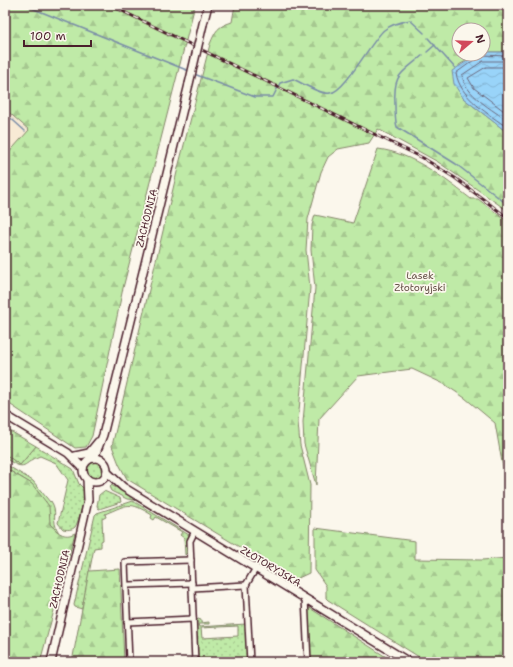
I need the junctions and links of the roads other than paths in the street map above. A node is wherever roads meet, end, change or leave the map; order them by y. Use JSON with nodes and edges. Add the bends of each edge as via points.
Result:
{"nodes":[{"id":1,"x":208,"y":5,"type":"edge"},
{"id":2,"x":5,"y":415,"type":"edge"},
{"id":3,"x":103,"y":435,"type":"junction"},
{"id":4,"x":71,"y":455,"type":"junction"},
{"id":5,"x":91,"y":459,"type":"junction"},
{"id":6,"x":103,"y":461,"type":"junction"},
{"id":7,"x":83,"y":468,"type":"junction"},
{"id":8,"x":107,"y":472,"type":"junction"},
{"id":9,"x":87,"y":479,"type":"junction"},
{"id":10,"x":99,"y":481,"type":"junction"},
{"id":11,"x":122,"y":487,"type":"junction"},
{"id":12,"x":88,"y":500,"type":"junction"},
{"id":13,"x":195,"y":531,"type":"junction"},
{"id":14,"x":191,"y":560,"type":"junction"},
{"id":15,"x":256,"y":568,"type":"junction"},
{"id":16,"x":129,"y":585,"type":"dead end"},
{"id":17,"x":192,"y":585,"type":"junction"},
{"id":18,"x":246,"y":585,"type":"junction"},
{"id":19,"x":305,"y":598,"type":"junction"},
{"id":20,"x":193,"y":619,"type":"junction"},
{"id":21,"x":127,"y":622,"type":"junction"},
{"id":22,"x":51,"y":662,"type":"edge"},
{"id":23,"x":129,"y":662,"type":"edge"},
{"id":24,"x":195,"y":662,"type":"edge"},
{"id":25,"x":250,"y":662,"type":"edge"},
{"id":26,"x":308,"y":662,"type":"edge"},
{"id":27,"x":409,"y":662,"type":"edge"}],
"edges":[{"from":1,"to":3,"type":"main road","name":"ZACHODNIA","bridge":true},
{"from":2,"to":4,"type":"main road"},
{"from":3,"to":4,"type":"main road","via":[[89,453]]},
{"from":3,"to":5,"type":"main road","name":"ZACHODNIA"},
{"from":3,"to":6,"type":"main road","name":"ZACHODNIA"},
{"from":4,"to":5,"type":"main road"},
{"from":4,"to":7,"type":"main road"},
{"from":5,"to":6,"type":"main road"},
{"from":5,"to":7,"type":"main road"},
{"from":6,"to":8,"type":"main road"},
{"from":7,"to":9,"type":"main road","via":[[83,474]]},
{"from":8,"to":10,"type":"main road"},
{"from":8,"to":11,"type":"main road","name":"ZŁOTORYJSKA"},
{"from":9,"to":10,"type":"main road"},
{"from":9,"to":12,"type":"main road","name":"ZACHODNIA"},
{"from":10,"to":11,"type":"main road","name":"ZŁOTORYJSKA"},
{"from":10,"to":12,"type":"main road","name":"ZACHODNIA"},
{"from":11,"to":13,"type":"main road","name":"ZŁOTORYJSKA"},
{"from":12,"to":22,"type":"main road","name":"ZACHODNIA"},
{"from":13,"to":14,"type":"street","via":[[190,541]]},
{"from":13,"to":15,"type":"main road","name":"ZŁOTORYJSKA"},
{"from":14,"to":17,"type":"street"},
{"from":14,"to":21,"type":"street","via":[[125,562]]},
{"from":15,"to":18,"type":"street"},
{"from":15,"to":19,"type":"main road","name":"ZŁOTORYJSKA"},
{"from":16,"to":17,"type":"street"},
{"from":17,"to":18,"type":"street"},
{"from":17,"to":20,"type":"street"},
{"from":18,"to":25,"type":"street"},
{"from":19,"to":26,"type":"street"},
{"from":19,"to":27,"type":"main road","name":"ZŁOTORYJSKA"},
{"from":20,"to":21,"type":"street"},
{"from":20,"to":24,"type":"street"},
{"from":21,"to":23,"type":"street"}]}
